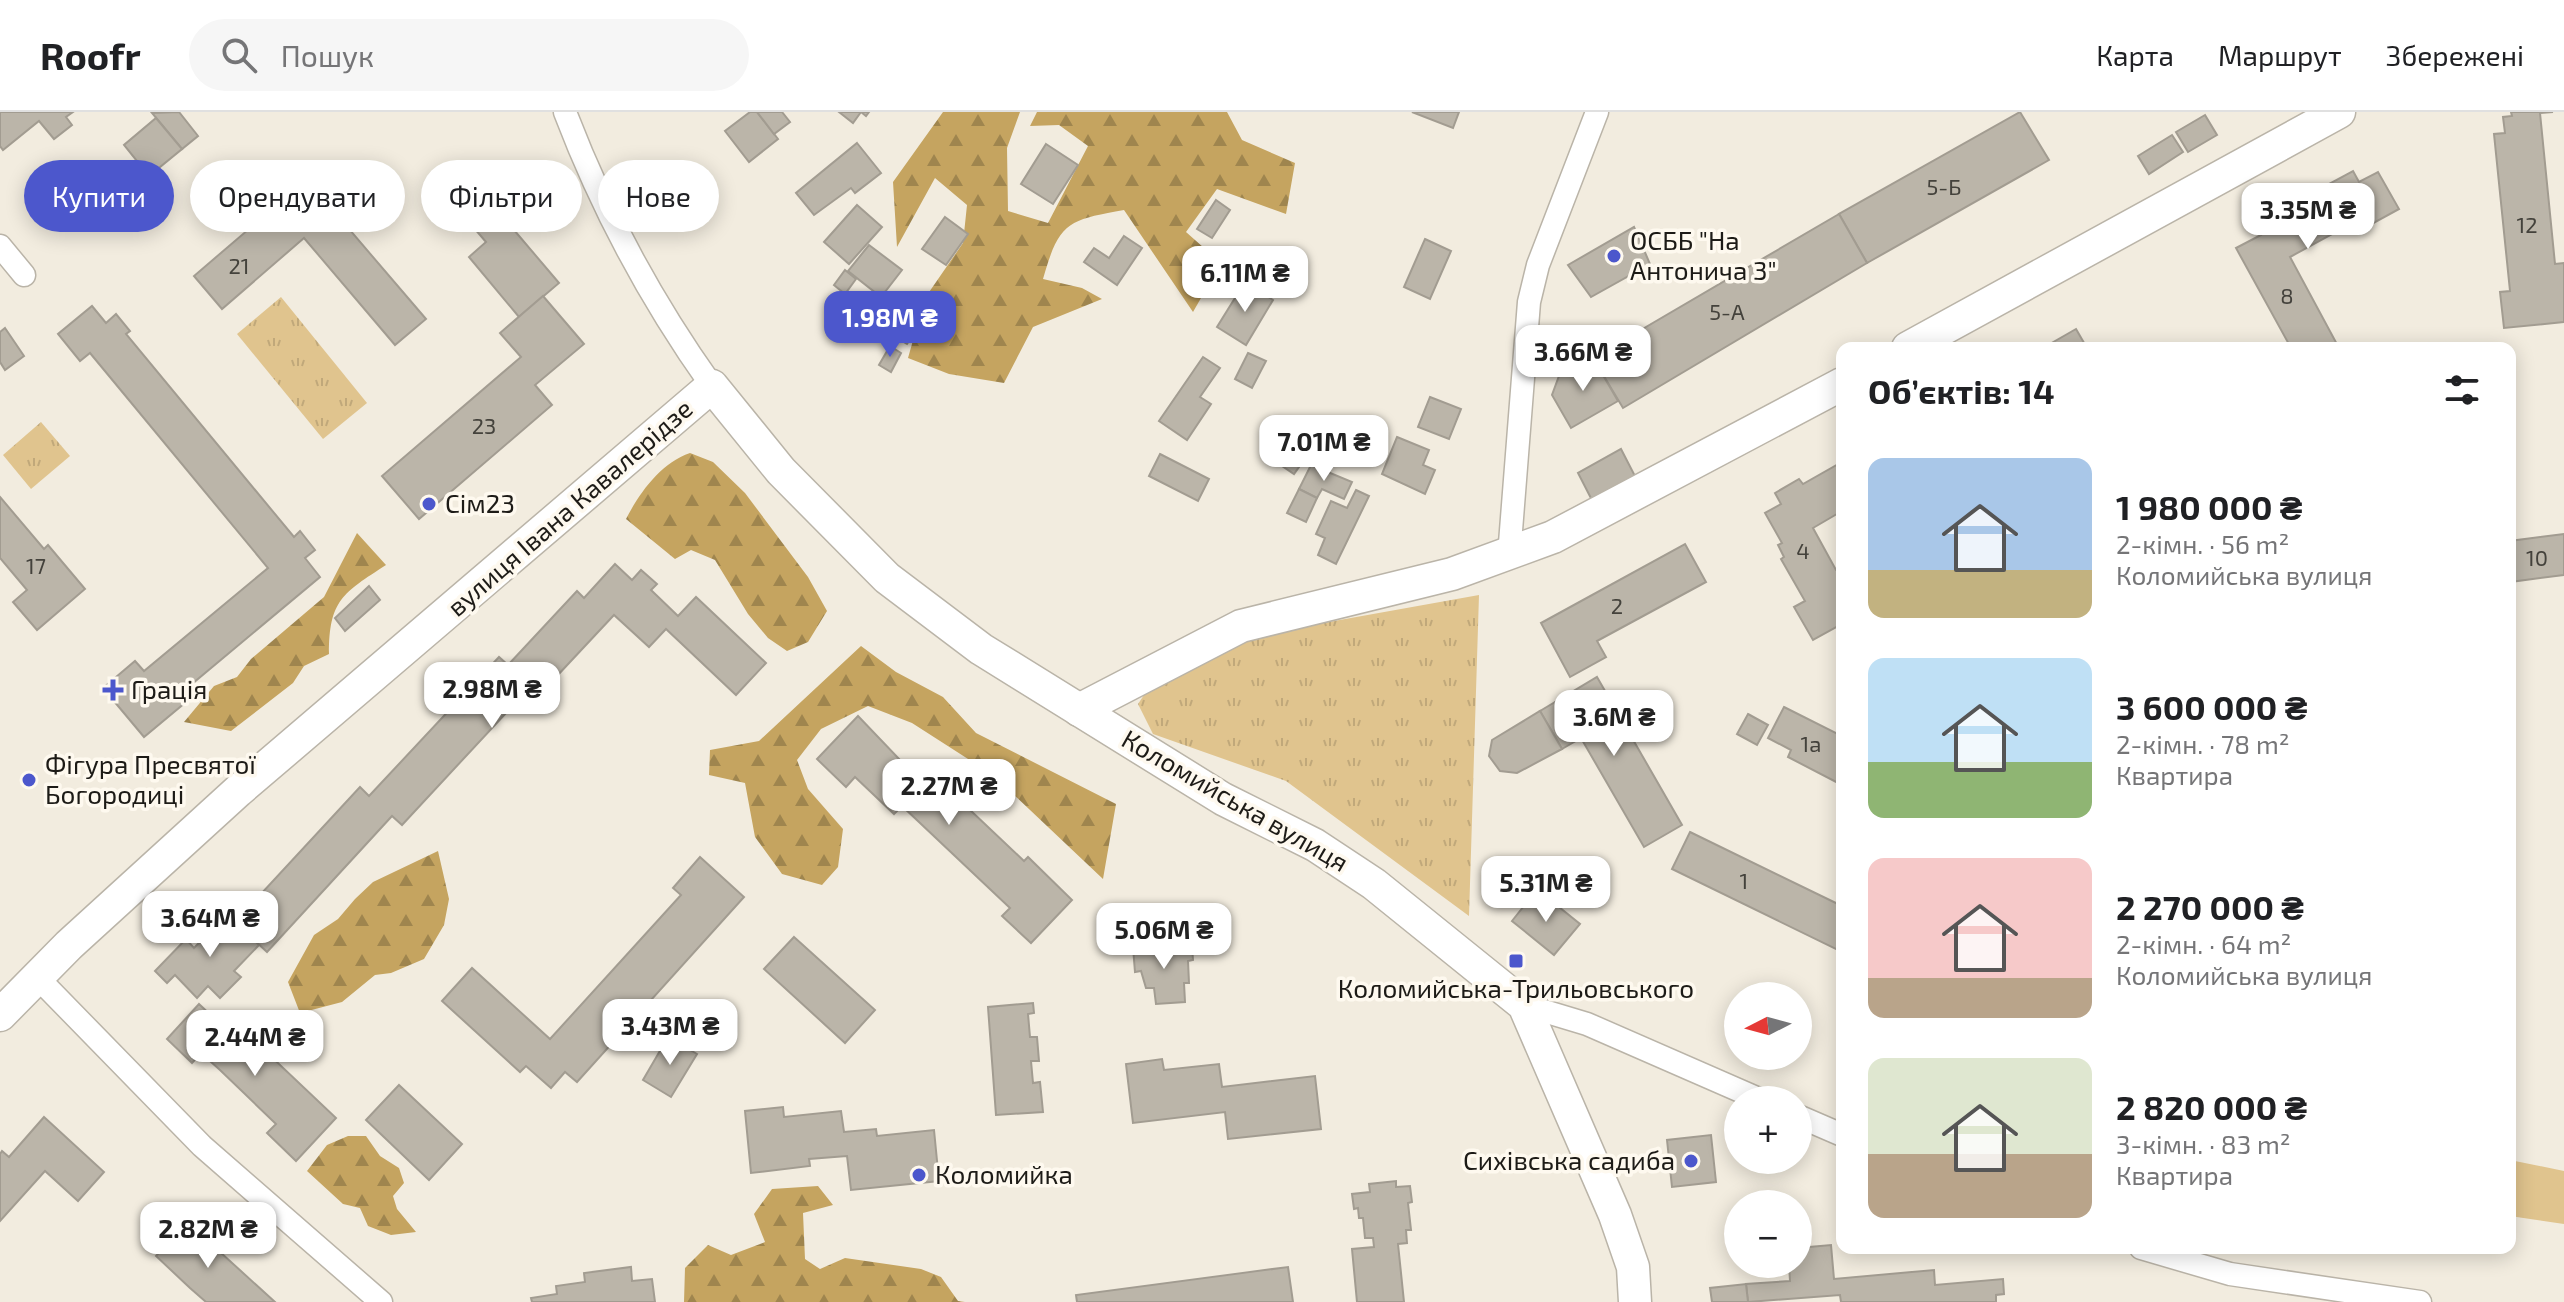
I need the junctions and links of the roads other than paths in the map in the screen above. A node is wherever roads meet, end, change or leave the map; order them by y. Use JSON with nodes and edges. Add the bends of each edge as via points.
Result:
{"nodes":[{"id":1,"x":565,"y":112,"type":"edge"},
{"id":2,"x":1597,"y":112,"type":"edge"},
{"id":3,"x":2339,"y":112,"type":"edge"},
{"id":4,"x":0,"y":246,"type":"edge"},
{"id":5,"x":24,"y":275,"type":"dead end"},
{"id":6,"x":1919,"y":342,"type":"edge"},
{"id":7,"x":712,"y":386,"type":"junction"},
{"id":8,"x":1836,"y":387,"type":"edge"},
{"id":9,"x":1509,"y":556,"type":"junction"},
{"id":10,"x":1079,"y":710,"type":"junction"},
{"id":11,"x":36,"y":976,"type":"junction"},
{"id":12,"x":1524,"y":1005,"type":"junction"},
{"id":13,"x":0,"y":1015,"type":"edge"},
{"id":14,"x":1729,"y":1086,"type":"edge"},
{"id":15,"x":1812,"y":1122,"type":"edge"},
{"id":16,"x":1836,"y":1132,"type":"edge"},
{"id":17,"x":2162,"y":1254,"type":"edge"},
{"id":18,"x":381,"y":1302,"type":"edge"},
{"id":19,"x":1635,"y":1302,"type":"edge"},
{"id":20,"x":2420,"y":1302,"type":"edge"}],
"edges":[{"from":1,"to":7,"type":"street","via":[[639,271]]},
{"from":2,"to":9,"type":"street","via":[[1529,302]]},
{"from":3,"to":6,"type":"main road"},
{"from":4,"to":5,"type":"street"},
{"from":7,"to":10,"type":"main road","name":"Коломийська вулиця","via":[[781,471],[887,578],[981,649]]},
{"from":7,"to":11,"type":"main road","name":"вулиця Івана Кавалерідзе","via":[[238,791]]},
{"from":8,"to":9,"type":"main road"},
{"from":9,"to":10,"type":"main road","via":[[1241,626]]},
{"from":10,"to":12,"type":"main road","name":"Коломийська вулиця","via":[[1374,884]]},
{"from":11,"to":13,"type":"main road","name":"вулиця Івана Кавалерідзе"},
{"from":11,"to":18,"type":"street","via":[[202,1146]]},
{"from":12,"to":14,"type":"street","via":[[1587,1024]]},
{"from":12,"to":19,"type":"main road","name":"Коломийська вулиця","via":[[1615,1215],[1633,1267]]},
{"from":15,"to":16,"type":"street"},
{"from":17,"to":20,"type":"street","via":[[2230,1274]]}]}
